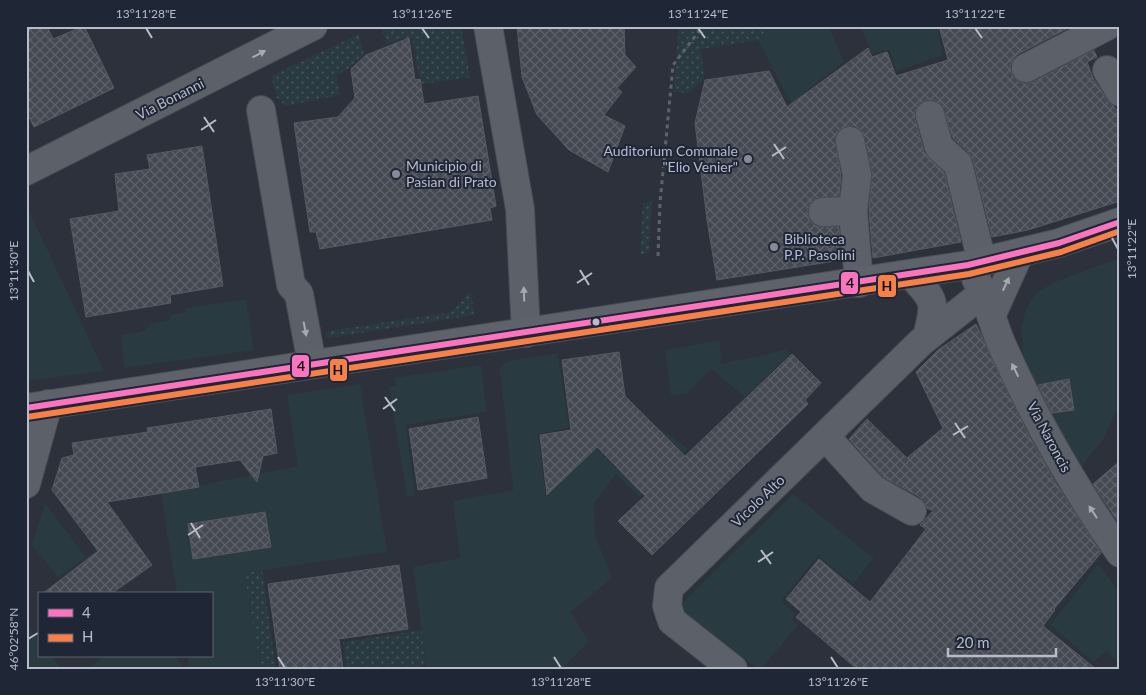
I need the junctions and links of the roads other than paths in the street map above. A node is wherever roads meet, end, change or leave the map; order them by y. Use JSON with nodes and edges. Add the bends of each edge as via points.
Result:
{"nodes":[{"id":1,"x":313,"y":26,"type":"edge"},
{"id":2,"x":488,"y":26,"type":"edge"},
{"id":3,"x":1107,"y":26,"type":"edge"},
{"id":4,"x":1026,"y":68,"type":"dead end"},
{"id":5,"x":261,"y":110,"type":"dead end"},
{"id":6,"x":930,"y":114,"type":"dead end"},
{"id":7,"x":850,"y":141,"type":"dead end"},
{"id":8,"x":26,"y":171,"type":"edge"},
{"id":9,"x":853,"y":211,"type":"junction"},
{"id":10,"x":823,"y":212,"type":"dead end"},
{"id":11,"x":1120,"y":222,"type":"edge"},
{"id":12,"x":1019,"y":254,"type":"junction"},
{"id":13,"x":975,"y":264,"type":"junction"},
{"id":14,"x":911,"y":275,"type":"junction"},
{"id":15,"x":860,"y":283,"type":"junction"},
{"id":16,"x":988,"y":303,"type":"junction"},
{"id":17,"x":526,"y":333,"type":"junction"},
{"id":18,"x":927,"y":337,"type":"junction"},
{"id":19,"x":312,"y":364,"type":"junction"},
{"id":20,"x":37,"y":406,"type":"edge"},
{"id":21,"x":825,"y":436,"type":"junction"},
{"id":22,"x":26,"y":484,"type":"edge"},
{"id":23,"x":912,"y":511,"type":"dead end"},
{"id":24,"x":1120,"y":553,"type":"edge"},
{"id":25,"x":733,"y":669,"type":"edge"}],
"edges":[{"from":8,"to":1,"type":"street","name":"Via Bonanni","one_way":true},
{"from":17,"to":2,"type":"street","one_way":true,"via":[[520,209]]},
{"from":3,"to":4,"type":"street"},
{"from":5,"to":19,"type":"street","one_way":true,"via":[[291,285],[299,294]]},
{"from":6,"to":13,"type":"street","name":"Via Naroncis","via":[[939,147],[958,164]]},
{"from":7,"to":9,"type":"street","via":[[857,175]]},
{"from":9,"to":10,"type":"street"},
{"from":9,"to":15,"type":"street"},
{"from":11,"to":12,"type":"main road"},
{"from":12,"to":13,"type":"main road"},
{"from":16,"to":12,"type":"street","one_way":true},
{"from":13,"to":14,"type":"main road"},
{"from":13,"to":16,"type":"street","name":"Via Naroncis"},
{"from":14,"to":15,"type":"main road"},
{"from":14,"to":18,"type":"street","via":[[929,294],[934,309]]},
{"from":15,"to":17,"type":"main road"},
{"from":16,"to":18,"type":"street","name":"Vicolo Alto"},
{"from":24,"to":16,"type":"street","name":"Via Naroncis","one_way":true,"via":[[1055,454],[1000,341]]},
{"from":17,"to":19,"type":"main road"},
{"from":18,"to":21,"type":"street","name":"Vicolo Alto"},
{"from":19,"to":20,"type":"main road"},
{"from":20,"to":22,"type":"street"},
{"from":21,"to":23,"type":"street","via":[[873,489]]},
{"from":21,"to":25,"type":"street","name":"Vicolo Alto","via":[[669,588],[667,606],[672,621]]}]}
